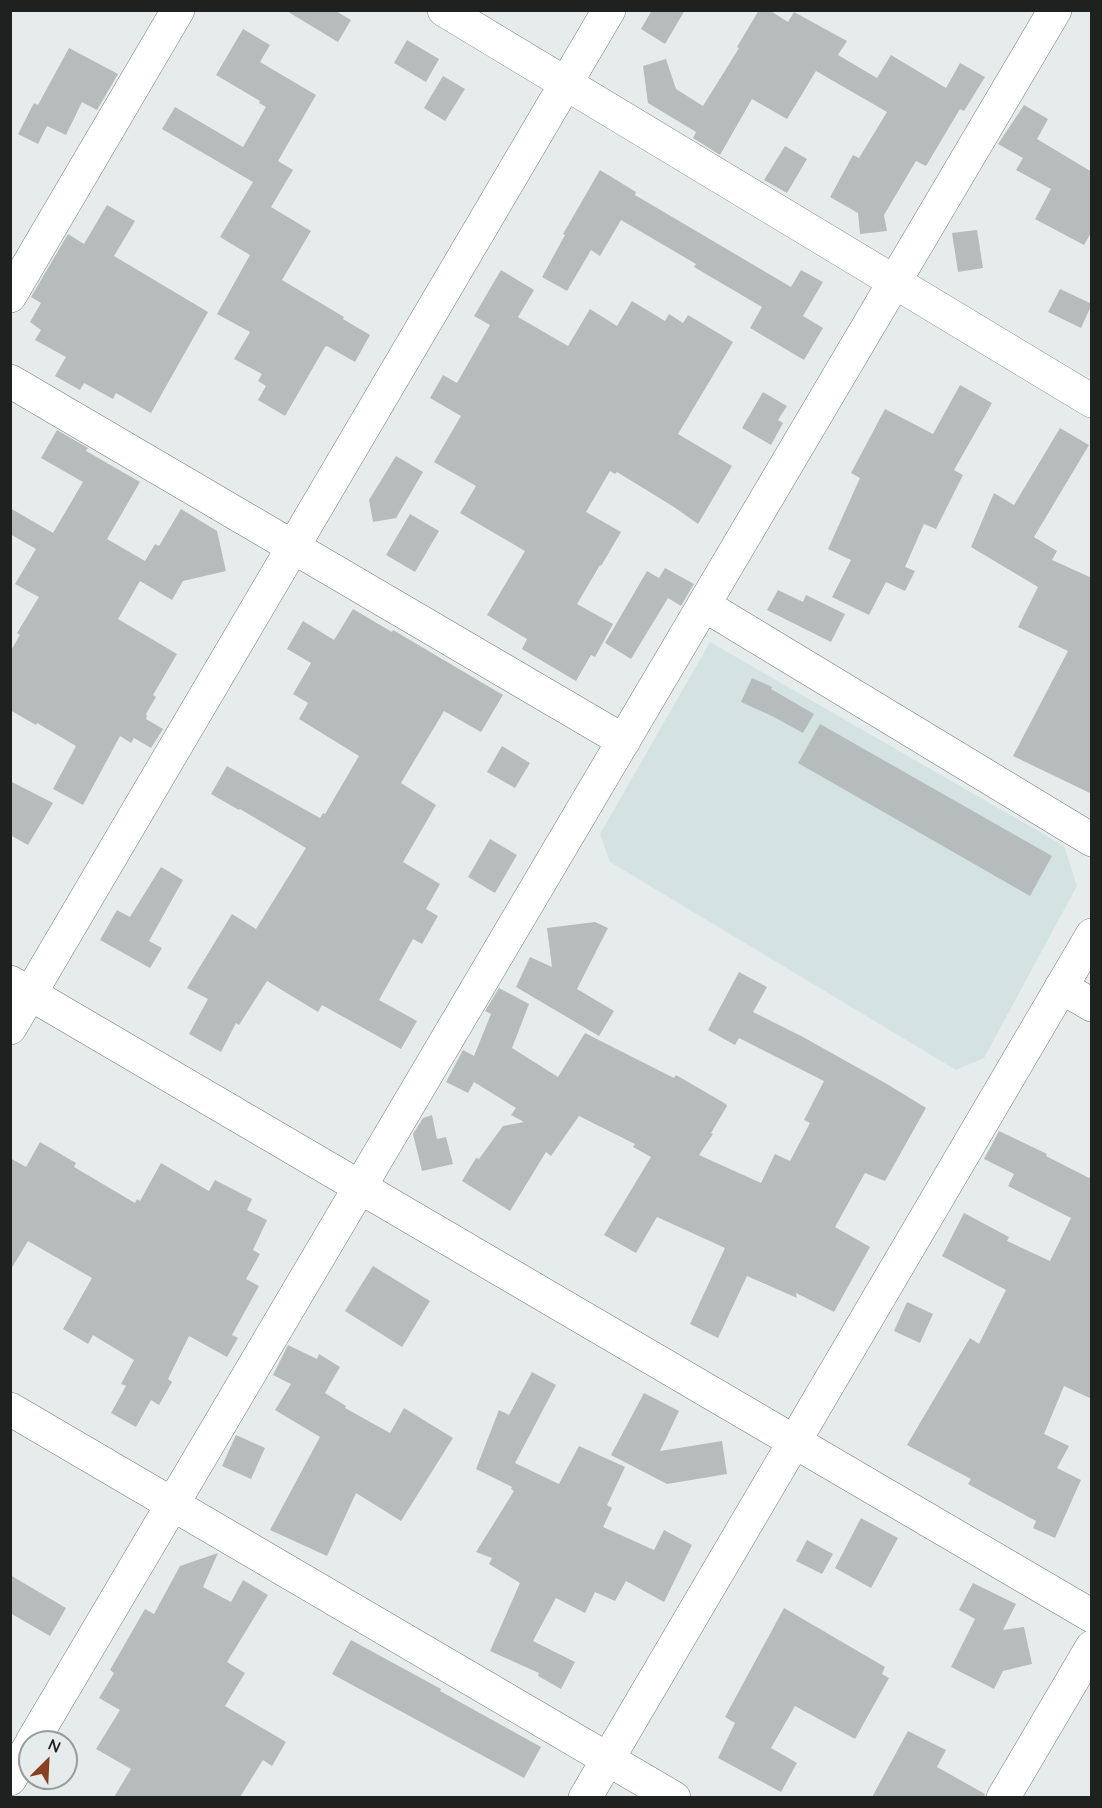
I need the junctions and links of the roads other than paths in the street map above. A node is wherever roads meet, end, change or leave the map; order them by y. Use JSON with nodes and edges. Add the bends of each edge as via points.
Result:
{"nodes":[{"id":1,"x":178,"y":10,"type":"edge"},
{"id":2,"x":444,"y":10,"type":"edge"},
{"id":3,"x":609,"y":10,"type":"edge"},
{"id":4,"x":1055,"y":10,"type":"edge"},
{"id":5,"x":566,"y":84,"type":"junction"},
{"id":6,"x":895,"y":282,"type":"junction"},
{"id":7,"x":10,"y":296,"type":"edge"},
{"id":8,"x":10,"y":381,"type":"edge"},
{"id":9,"x":1092,"y":401,"type":"edge"},
{"id":10,"x":293,"y":547,"type":"junction"},
{"id":11,"x":704,"y":605,"type":"junction"},
{"id":12,"x":624,"y":741,"type":"junction"},
{"id":13,"x":1092,"y":840,"type":"edge"},
{"id":14,"x":1092,"y":935,"type":"edge"},
{"id":15,"x":1061,"y":987,"type":"junction"},
{"id":16,"x":21,"y":988,"type":"edge"},
{"id":17,"x":1092,"y":1005,"type":"edge"},
{"id":18,"x":10,"y":1028,"type":"edge"},
{"id":19,"x":360,"y":1188,"type":"junction"},
{"id":20,"x":10,"y":1409,"type":"edge"},
{"id":21,"x":794,"y":1441,"type":"junction"},
{"id":22,"x":173,"y":1504,"type":"junction"},
{"id":23,"x":1092,"y":1616,"type":"edge"},
{"id":24,"x":1092,"y":1647,"type":"edge"},
{"id":25,"x":39,"y":1730,"type":"edge"},
{"id":26,"x":608,"y":1759,"type":"junction"},
{"id":27,"x":18,"y":1766,"type":"edge"},
{"id":28,"x":10,"y":1779,"type":"edge"},
{"id":29,"x":585,"y":1797,"type":"edge"},
{"id":30,"x":674,"y":1797,"type":"edge"},
{"id":31,"x":1003,"y":1797,"type":"edge"}],
"edges":[{"from":1,"to":7,"type":"street"},
{"from":2,"to":5,"type":"street"},
{"from":3,"to":5,"type":"street"},
{"from":4,"to":6,"type":"street"},
{"from":5,"to":6,"type":"street"},
{"from":5,"to":10,"type":"street"},
{"from":6,"to":9,"type":"street"},
{"from":6,"to":11,"type":"street"},
{"from":8,"to":10,"type":"street"},
{"from":10,"to":12,"type":"street"},
{"from":10,"to":16,"type":"street"},
{"from":11,"to":12,"type":"street"},
{"from":11,"to":13,"type":"street"},
{"from":12,"to":19,"type":"street"},
{"from":14,"to":15,"type":"street"},
{"from":15,"to":17,"type":"street"},
{"from":15,"to":21,"type":"street"},
{"from":16,"to":18,"type":"street"},
{"from":16,"to":19,"type":"street"},
{"from":19,"to":21,"type":"street"},
{"from":19,"to":22,"type":"street"},
{"from":20,"to":22,"type":"street"},
{"from":21,"to":23,"type":"street"},
{"from":21,"to":26,"type":"street"},
{"from":22,"to":25,"type":"street"},
{"from":22,"to":26,"type":"street"},
{"from":24,"to":31,"type":"street"},
{"from":26,"to":29,"type":"street"},
{"from":26,"to":30,"type":"street"},
{"from":27,"to":28,"type":"street"}]}
